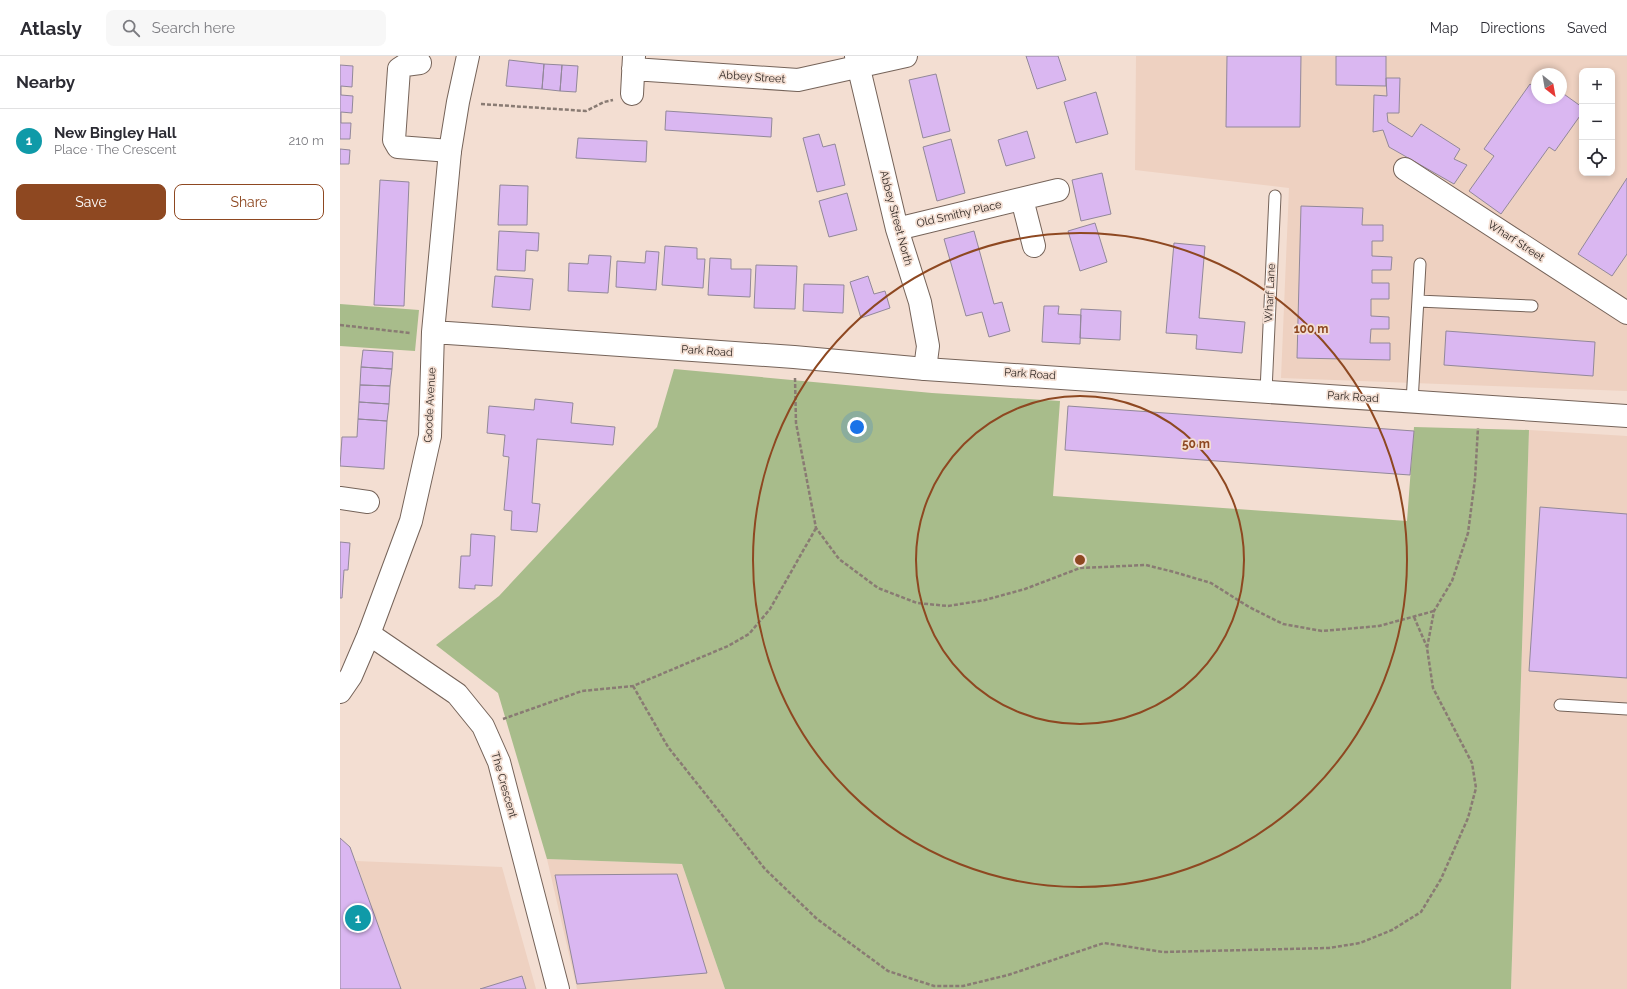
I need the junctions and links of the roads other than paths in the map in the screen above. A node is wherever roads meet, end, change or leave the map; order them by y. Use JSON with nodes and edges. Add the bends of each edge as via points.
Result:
{"nodes":[{"id":1,"x":468,"y":56,"type":"edge"},
{"id":2,"x":906,"y":56,"type":"edge"},
{"id":3,"x":633,"y":62,"type":"edge"},
{"id":4,"x":857,"y":62,"type":"edge"},
{"id":5,"x":420,"y":63,"type":"dead end"},
{"id":6,"x":632,"y":94,"type":"road end"},
{"id":7,"x":450,"y":151,"type":"junction"},
{"id":8,"x":1405,"y":169,"type":"dead end"},
{"id":9,"x":1058,"y":190,"type":"dead end"},
{"id":10,"x":1274,"y":196,"type":"dead end"},
{"id":11,"x":1022,"y":199,"type":"junction"},
{"id":12,"x":897,"y":229,"type":"junction"},
{"id":13,"x":1034,"y":246,"type":"dead end"},
{"id":14,"x":1420,"y":264,"type":"dead end"},
{"id":15,"x":1418,"y":301,"type":"junction"},
{"id":16,"x":1532,"y":306,"type":"dead end"},
{"id":17,"x":1627,"y":313,"type":"edge"},
{"id":18,"x":433,"y":332,"type":"junction"},
{"id":19,"x":925,"y":369,"type":"junction"},
{"id":20,"x":1266,"y":391,"type":"junction"},
{"id":21,"x":1412,"y":402,"type":"junction"},
{"id":22,"x":1627,"y":416,"type":"edge"},
{"id":23,"x":340,"y":498,"type":"edge"},
{"id":24,"x":368,"y":502,"type":"dead end"},
{"id":25,"x":369,"y":634,"type":"junction"},
{"id":26,"x":340,"y":692,"type":"edge"},
{"id":27,"x":1560,"y":705,"type":"dead end"},
{"id":28,"x":1627,"y":709,"type":"edge"},
{"id":29,"x":558,"y":989,"type":"edge"}],
"edges":[{"from":1,"to":7,"type":"street","name":"Goode Avenue"},
{"from":2,"to":4,"type":"street","name":"Abbey Street"},
{"from":3,"to":4,"type":"street","name":"Abbey Street","via":[[798,80]]},
{"from":3,"to":6,"type":"street","name":"Abbey Street"},
{"from":4,"to":12,"type":"street","name":"Abbey Street North"},
{"from":5,"to":7,"type":"street","via":[[405,64],[399,69],[394,140],[398,147]]},
{"from":7,"to":18,"type":"street","name":"Goode Avenue"},
{"from":8,"to":17,"type":"street","name":"Wharf Street"},
{"from":9,"to":11,"type":"street","name":"Old Smithy Place"},
{"from":10,"to":20,"type":"lane","name":"Wharf Lane"},
{"from":11,"to":12,"type":"street","name":"Old Smithy Place"},
{"from":11,"to":13,"type":"street"},
{"from":12,"to":19,"type":"street","name":"Abbey Street North","via":[[920,302],[928,346]]},
{"from":14,"to":15,"type":"lane"},
{"from":15,"to":16,"type":"lane"},
{"from":15,"to":21,"type":"lane"},
{"from":18,"to":19,"type":"street","name":"Park Road","via":[[794,357]]},
{"from":18,"to":25,"type":"street","name":"Goode Avenue","via":[[430,436],[411,521]]},
{"from":19,"to":20,"type":"street","name":"Park Road"},
{"from":20,"to":21,"type":"street","name":"Park Road"},
{"from":21,"to":22,"type":"street","name":"Park Road"},
{"from":23,"to":24,"type":"street"},
{"from":25,"to":26,"type":"street","name":"Goode Avenue","via":[[351,676]]},
{"from":25,"to":29,"type":"street","name":"The Crescent","via":[[456,694],[483,726],[499,762]]},
{"from":27,"to":28,"type":"lane"}]}
